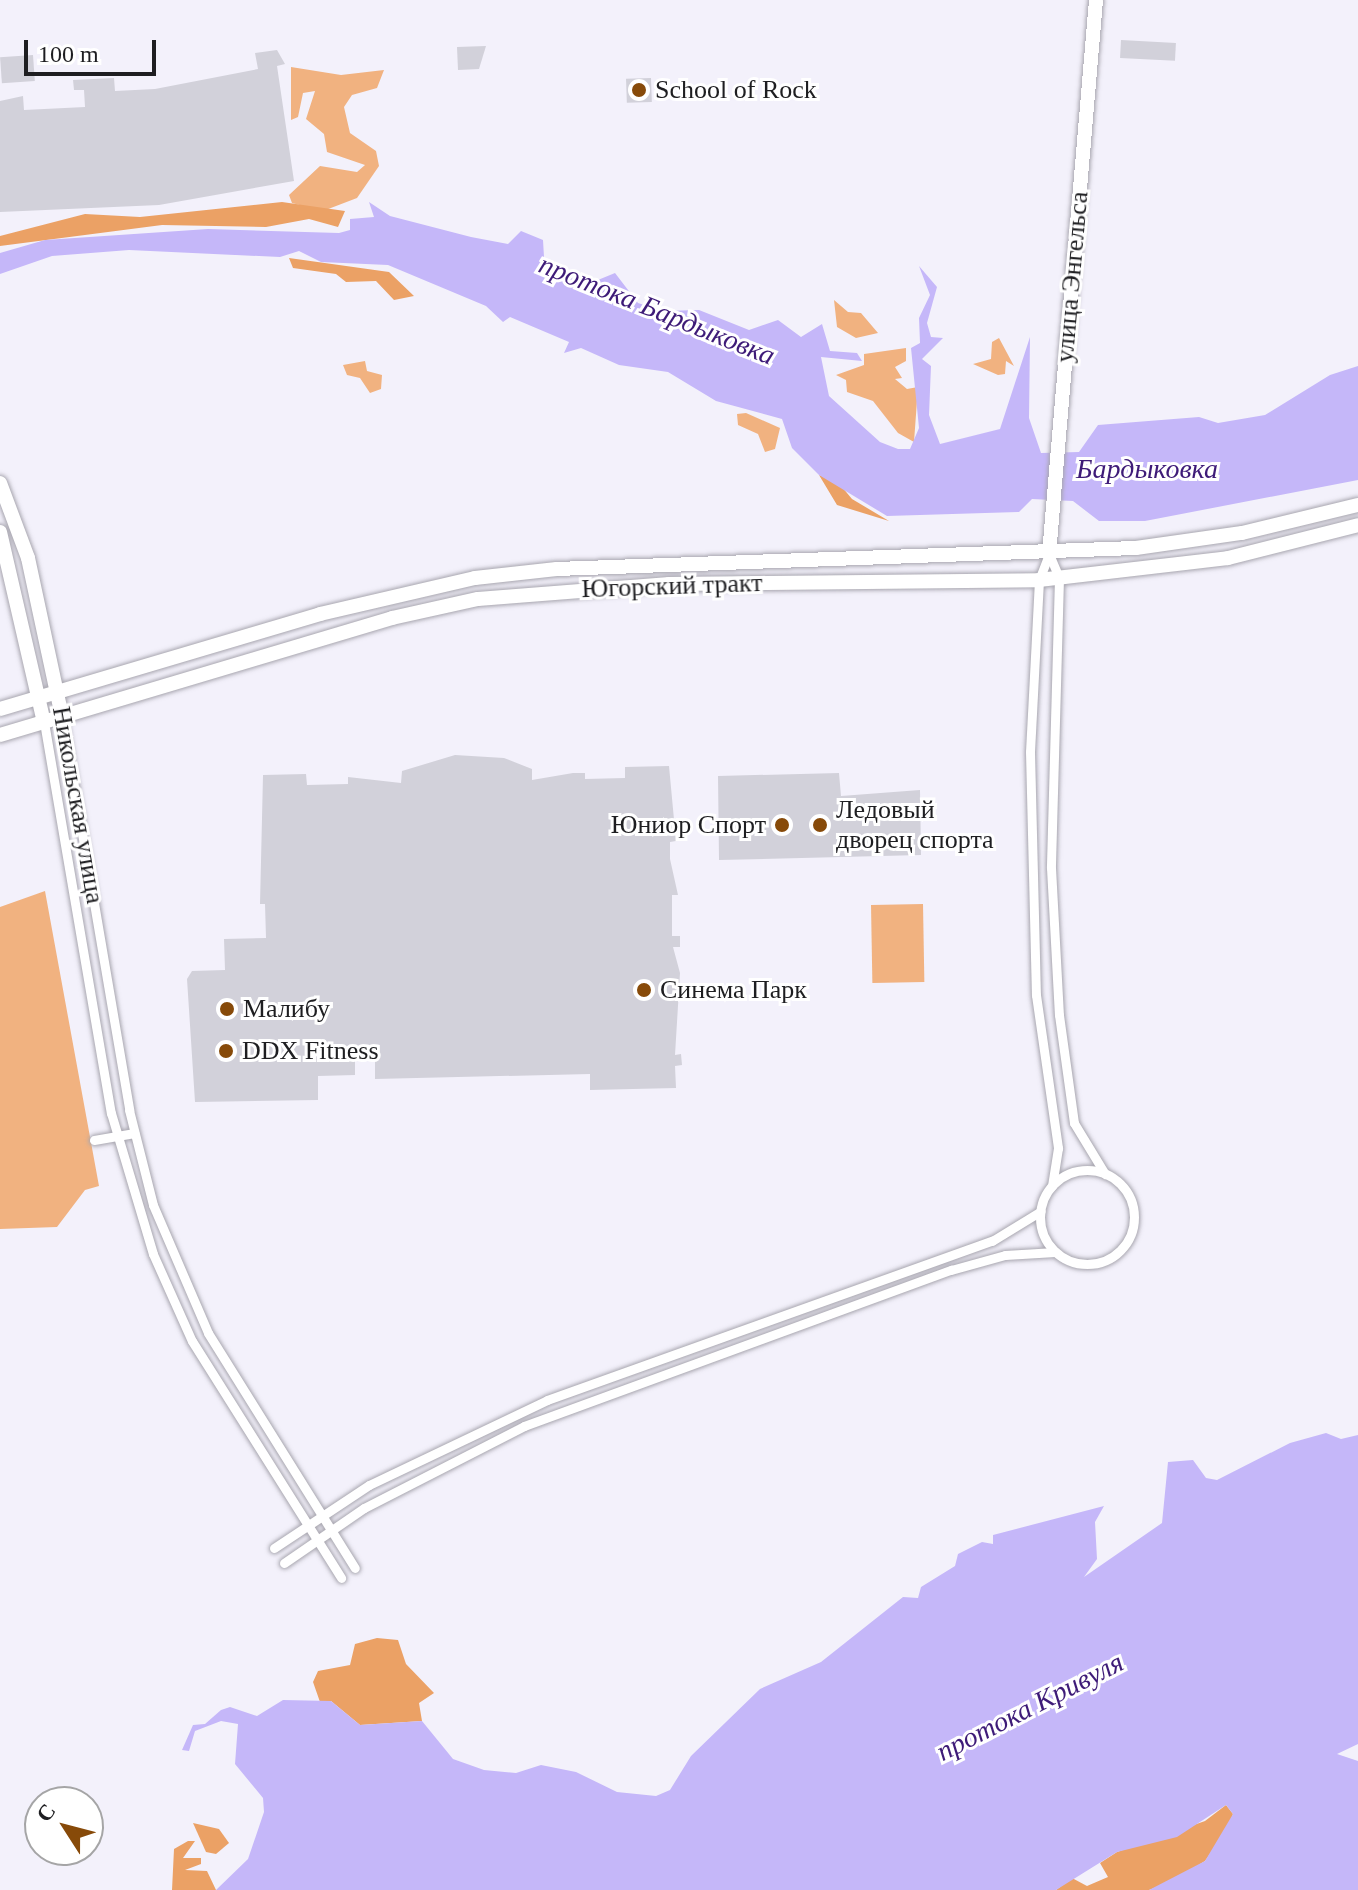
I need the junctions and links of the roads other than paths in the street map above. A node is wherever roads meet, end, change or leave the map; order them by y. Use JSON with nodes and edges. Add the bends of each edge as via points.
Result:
{"nodes":[{"id":1,"x":1096,"y":0,"type":"edge"},
{"id":2,"x":0,"y":483,"type":"edge"},
{"id":3,"x":1358,"y":505,"type":"edge"},
{"id":4,"x":1358,"y":525,"type":"edge"},
{"id":5,"x":0,"y":532,"type":"edge"},
{"id":6,"x":1049,"y":554,"type":"junction"},
{"id":7,"x":1059,"y":578,"type":"junction"},
{"id":8,"x":1039,"y":580,"type":"junction"},
{"id":9,"x":57,"y":691,"type":"junction"},
{"id":10,"x":38,"y":697,"type":"junction"},
{"id":11,"x":0,"y":709,"type":"edge"},
{"id":12,"x":62,"y":716,"type":"junction"},
{"id":13,"x":44,"y":722,"type":"junction"},
{"id":14,"x":0,"y":735,"type":"edge"},
{"id":15,"x":1058,"y":999,"type":"junction"},
{"id":16,"x":1038,"y":1005,"type":"junction"},
{"id":17,"x":134,"y":1133,"type":"junction"},
{"id":18,"x":116,"y":1136,"type":"junction"},
{"id":19,"x":94,"y":1140,"type":"dead end"},
{"id":20,"x":1105,"y":1174,"type":"junction"},
{"id":21,"x":1052,"y":1186,"type":"junction"},
{"id":22,"x":1041,"y":1211,"type":"junction"},
{"id":23,"x":1055,"y":1252,"type":"junction"},
{"id":24,"x":324,"y":1514,"type":"junction"},
{"id":25,"x":307,"y":1525,"type":"junction"},
{"id":26,"x":334,"y":1528,"type":"junction"},
{"id":27,"x":317,"y":1540,"type":"junction"},
{"id":28,"x":274,"y":1548,"type":"dead end"},
{"id":29,"x":284,"y":1563,"type":"dead end"},
{"id":30,"x":355,"y":1568,"type":"dead end"},
{"id":31,"x":341,"y":1578,"type":"dead end"}],
"edges":[{"from":1,"to":6,"type":"main road","name":"улица Энгельса"},
{"from":2,"to":9,"type":"main road","name":"Никольская улица","via":[[28,558]]},
{"from":3,"to":6,"type":"main road","name":"Югорский тракт","via":[[1203,540]]},
{"from":4,"to":7,"type":"main road","name":"Югорский тракт","via":[[1228,558]]},
{"from":5,"to":10,"type":"main road","name":"Никольская улица"},
{"from":6,"to":7,"type":"street","name":"улица Энгельса"},
{"from":6,"to":8,"type":"street","name":"улица Энгельса"},
{"from":6,"to":9,"type":"main road","name":"Югорский тракт","via":[[557,569],[475,578],[320,614]]},
{"from":7,"to":8,"type":"main road","name":"Югорский тракт"},
{"from":7,"to":15,"type":"street","name":"улица Энгельса","via":[[1051,854]]},
{"from":8,"to":12,"type":"main road","name":"Югорский тракт","via":[[669,584],[478,599],[392,618]]},
{"from":8,"to":16,"type":"street","name":"улица Энгельса","via":[[1030,752]]},
{"from":9,"to":10,"type":"main road","name":"Югорский тракт"},
{"from":9,"to":12,"type":"main road","name":"Никольская улица"},
{"from":10,"to":11,"type":"main road","name":"Югорский тракт"},
{"from":10,"to":13,"type":"main road","name":"Никольская улица"},
{"from":12,"to":13,"type":"main road","name":"Югорский тракт"},
{"from":12,"to":17,"type":"street","name":"Никольская улица"},
{"from":13,"to":14,"type":"main road","name":"Югорский тракт"},
{"from":13,"to":18,"type":"street","name":"Никольская улица"},
{"from":15,"to":16,"type":"street"},
{"from":15,"to":20,"type":"street","name":"улица Энгельса","via":[[1074,1123]]},
{"from":16,"to":21,"type":"street","name":"улица Энгельса","via":[[1058,1148]]},
{"from":17,"to":18,"type":"street"},
{"from":17,"to":24,"type":"street","name":"Никольская улица","via":[[153,1205],[192,1301]]},
{"from":18,"to":19,"type":"street"},
{"from":18,"to":25,"type":"street","name":"Никольская улица","via":[[153,1254],[192,1341]]},
{"from":20,"to":21,"type":"street","via":[[1073,1173]]},
{"from":20,"to":23,"type":"street","via":[[1132,1203],[1127,1242],[1094,1264]]},
{"from":21,"to":22,"type":"street"},
{"from":22,"to":23,"type":"street","via":[[1042,1232]]},
{"from":22,"to":24,"type":"street","via":[[992,1241],[547,1400],[392,1473]]},
{"from":23,"to":26,"type":"street","via":[[1005,1255],[951,1270],[597,1397],[458,1457]]},
{"from":24,"to":25,"type":"street"},
{"from":24,"to":26,"type":"street","name":"Никольская улица"},
{"from":25,"to":27,"type":"street","name":"Никольская улица"},
{"from":25,"to":28,"type":"street"},
{"from":26,"to":27,"type":"street"},
{"from":26,"to":30,"type":"street","name":"Никольская улица"},
{"from":27,"to":29,"type":"street"},
{"from":27,"to":31,"type":"street","name":"Никольская улица"}]}
